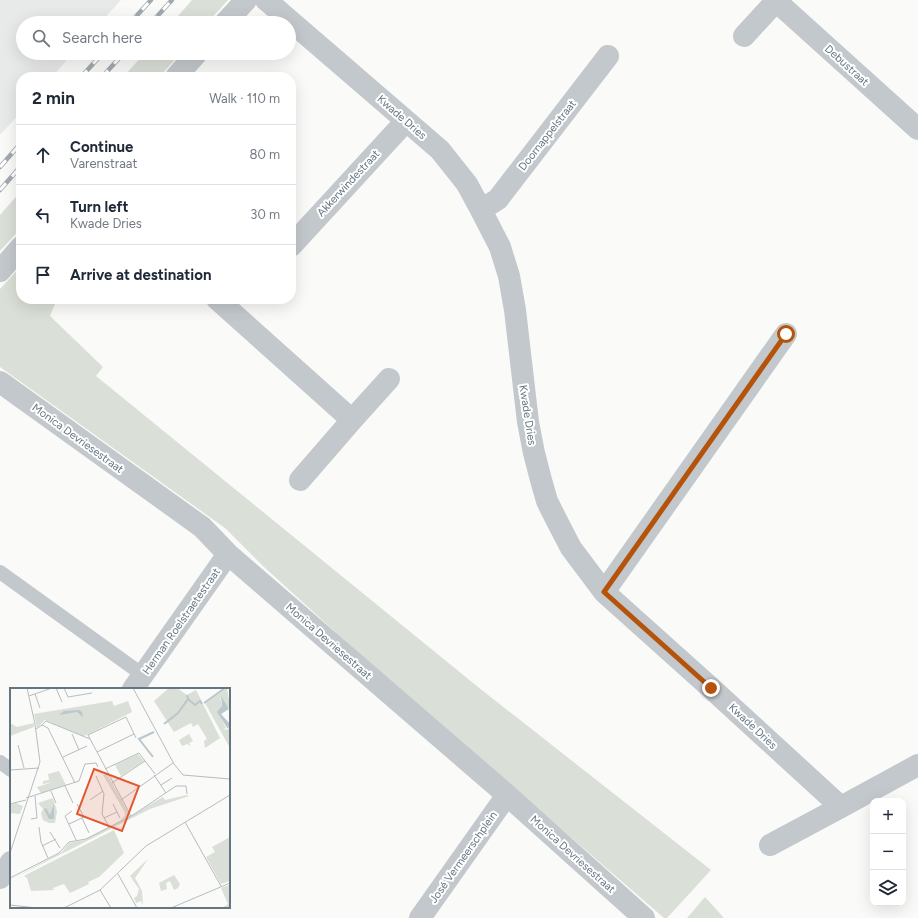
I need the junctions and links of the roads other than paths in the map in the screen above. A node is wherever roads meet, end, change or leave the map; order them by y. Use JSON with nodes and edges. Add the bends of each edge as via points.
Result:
{"nodes":[{"id":1,"x":246,"y":0,"type":"edge"},
{"id":2,"x":266,"y":0,"type":"edge"},
{"id":3,"x":776,"y":1,"type":"edge"},
{"id":4,"x":231,"y":16,"type":"edge"},
{"id":5,"x":285,"y":16,"type":"edge"},
{"id":6,"x":296,"y":26,"type":"edge"},
{"id":7,"x":744,"y":36,"type":"dead end"},
{"id":8,"x":608,"y":56,"type":"dead end"},
{"id":9,"x":192,"y":60,"type":"edge"},
{"id":10,"x":181,"y":72,"type":"edge"},
{"id":11,"x":406,"y":121,"type":"junction"},
{"id":12,"x":918,"y":129,"type":"edge"},
{"id":13,"x":481,"y":210,"type":"junction"},
{"id":14,"x":296,"y":241,"type":"edge"},
{"id":15,"x":16,"y":252,"type":"edge"},
{"id":16,"x":0,"y":270,"type":"edge"},
{"id":17,"x":231,"y":304,"type":"edge"},
{"id":18,"x":786,"y":334,"type":"dead end"},
{"id":19,"x":389,"y":379,"type":"dead end"},
{"id":20,"x":0,"y":382,"type":"edge"},
{"id":21,"x":352,"y":420,"type":"junction"},
{"id":22,"x":300,"y":480,"type":"dead end"},
{"id":23,"x":228,"y":554,"type":"junction"},
{"id":24,"x":0,"y":572,"type":"edge"},
{"id":25,"x":604,"y":592,"type":"junction"},
{"id":26,"x":138,"y":682,"type":"edge"},
{"id":27,"x":0,"y":762,"type":"edge"},
{"id":28,"x":918,"y":764,"type":"edge"},
{"id":29,"x":10,"y":769,"type":"edge"},
{"id":30,"x":507,"y":796,"type":"junction"},
{"id":31,"x":841,"y":807,"type":"junction"},
{"id":32,"x":770,"y":845,"type":"dead end"},
{"id":33,"x":10,"y":863,"type":"edge"},
{"id":34,"x":0,"y":878,"type":"edge"},
{"id":35,"x":420,"y":918,"type":"edge"},
{"id":36,"x":644,"y":918,"type":"edge"}],
"edges":[{"from":1,"to":4,"type":"street"},
{"from":2,"to":5,"type":"street","name":"Kwade Dries"},
{"from":3,"to":7,"type":"street","name":"Debustraat"},
{"from":3,"to":12,"type":"street","name":"Debustraat"},
{"from":6,"to":11,"type":"street","name":"Kwade Dries"},
{"from":8,"to":13,"type":"street","name":"Doornappelstraat","via":[[498,199]]},
{"from":9,"to":10,"type":"street"},
{"from":11,"to":13,"type":"street","name":"Kwade Dries","via":[[440,150],[467,184]]},
{"from":11,"to":14,"type":"street","name":"Akkerwindestraat"},
{"from":13,"to":25,"type":"street","name":"Kwade Dries","via":[[500,247],[509,276],[528,422],[545,494],[571,548]]},
{"from":15,"to":16,"type":"street"},
{"from":17,"to":21,"type":"street"},
{"from":18,"to":25,"type":"street"},
{"from":19,"to":21,"type":"street"},
{"from":20,"to":23,"type":"street","name":"Monica Devriesestraat","via":[[202,527]]},
{"from":21,"to":22,"type":"street"},
{"from":23,"to":26,"type":"street","name":"Herman Roelstraetestraat"},
{"from":23,"to":30,"type":"street","name":"Monica Devriesestraat"},
{"from":24,"to":26,"type":"lane"},
{"from":25,"to":31,"type":"street","name":"Kwade Dries"},
{"from":27,"to":29,"type":"lane"},
{"from":28,"to":31,"type":"street"},
{"from":30,"to":35,"type":"street","name":"José Vermeerschplein"},
{"from":30,"to":36,"type":"street","name":"Monica Devriesestraat"},
{"from":31,"to":32,"type":"street"},
{"from":33,"to":34,"type":"street"}]}
